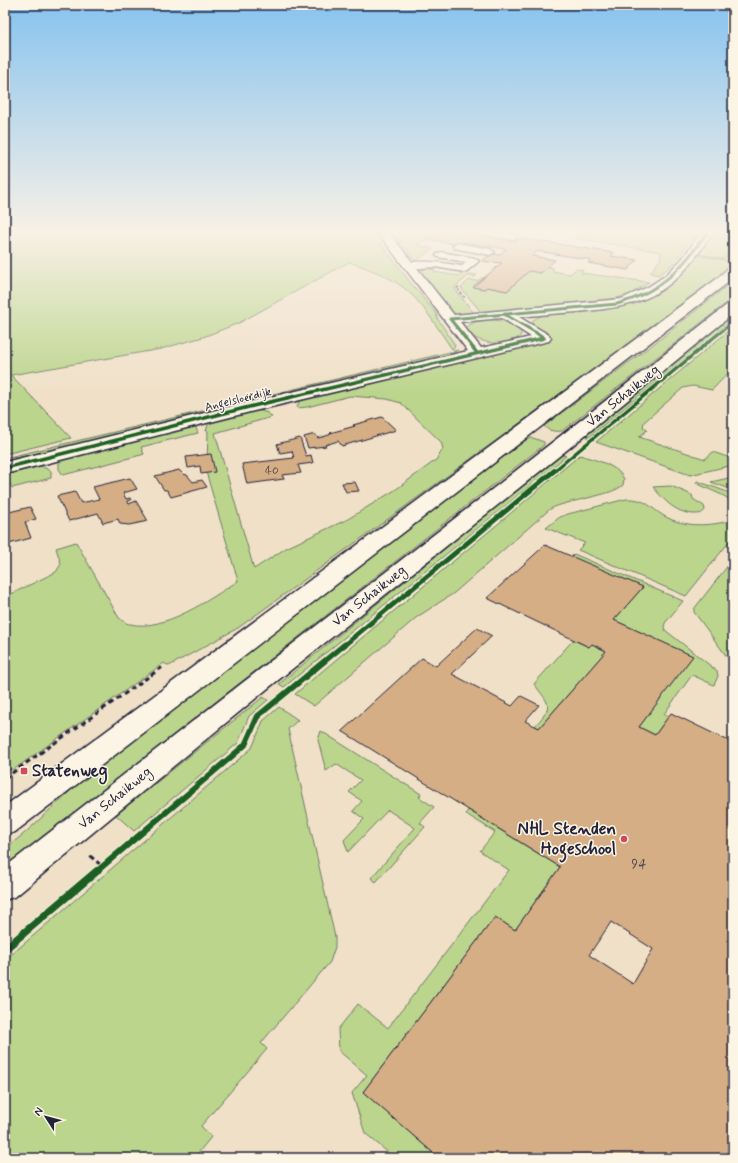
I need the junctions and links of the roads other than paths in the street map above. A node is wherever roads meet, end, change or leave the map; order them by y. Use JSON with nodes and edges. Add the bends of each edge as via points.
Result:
{"nodes":[{"id":1,"x":425,"y":284,"type":"edge"},
{"id":2,"x":657,"y":284,"type":"edge"},
{"id":3,"x":718,"y":284,"type":"edge"},
{"id":4,"x":733,"y":307,"type":"edge"},
{"id":5,"x":504,"y":314,"type":"junction"},
{"id":6,"x":450,"y":319,"type":"junction"},
{"id":7,"x":477,"y":353,"type":"junction"},
{"id":8,"x":5,"y":468,"type":"edge"},
{"id":9,"x":5,"y":823,"type":"edge"},
{"id":10,"x":5,"y":886,"type":"edge"}],
"edges":[{"from":1,"to":6,"type":"street"},
{"from":2,"to":5,"type":"street","via":[[640,297],[617,304]]},
{"from":3,"to":9,"type":"street"},
{"from":4,"to":10,"type":"street","name":"Van Schaikweg"},
{"from":5,"to":6,"type":"street"},
{"from":5,"to":7,"type":"street","name":"Angelsloërdijk","via":[[544,338]]},
{"from":6,"to":7,"type":"street"},
{"from":7,"to":8,"type":"street","name":"Angelsloërdijk"}]}
